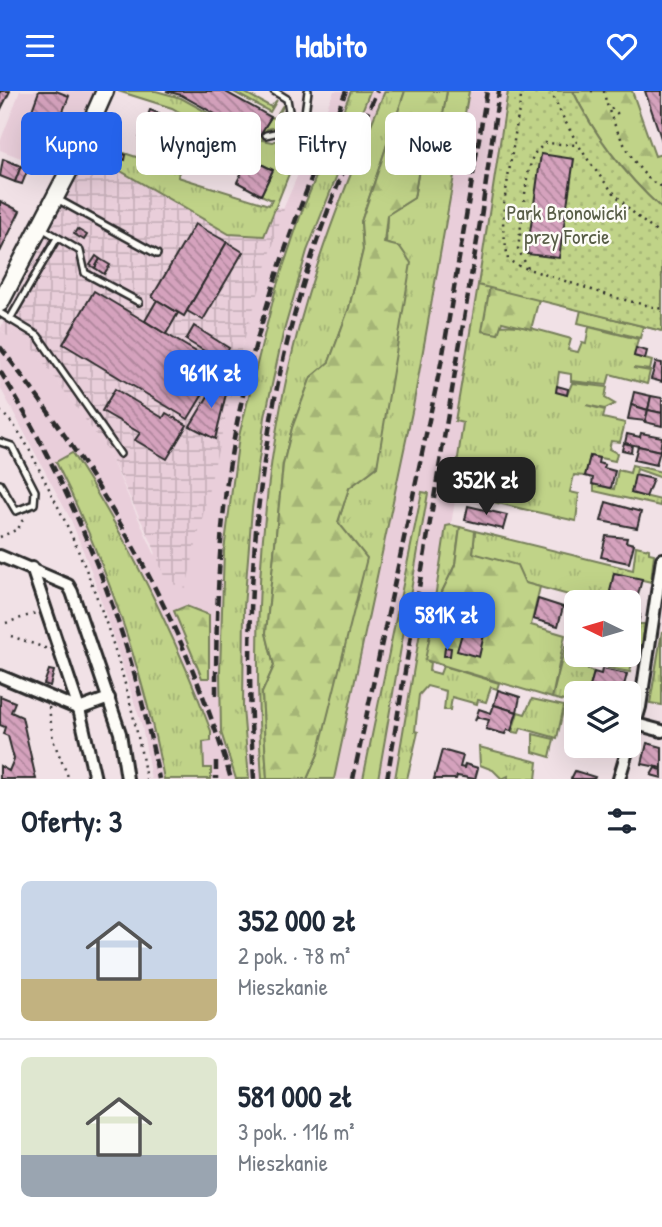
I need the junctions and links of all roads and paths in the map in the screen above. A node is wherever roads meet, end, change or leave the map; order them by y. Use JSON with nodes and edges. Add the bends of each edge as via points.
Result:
{"nodes":[{"id":1,"x":105,"y":91,"type":"edge"},
{"id":2,"x":274,"y":91,"type":"edge"},
{"id":3,"x":307,"y":91,"type":"edge"},
{"id":4,"x":522,"y":91,"type":"edge"},
{"id":5,"x":551,"y":91,"type":"edge"},
{"id":6,"x":604,"y":91,"type":"edge"},
{"id":7,"x":611,"y":108,"type":"dead end"},
{"id":8,"x":305,"y":112,"type":"edge"},
{"id":9,"x":618,"y":120,"type":"dead end"},
{"id":10,"x":266,"y":135,"type":"dead end"},
{"id":11,"x":578,"y":145,"type":"junction"},
{"id":12,"x":662,"y":187,"type":"edge"},
{"id":13,"x":54,"y":198,"type":"junction"},
{"id":14,"x":39,"y":226,"type":"junction"},
{"id":15,"x":662,"y":236,"type":"edge"},
{"id":16,"x":57,"y":238,"type":"junction"},
{"id":17,"x":156,"y":254,"type":"dead end"},
{"id":18,"x":529,"y":269,"type":"junction"},
{"id":19,"x":139,"y":302,"type":"dead end"},
{"id":20,"x":0,"y":303,"type":"edge"},
{"id":21,"x":662,"y":309,"type":"edge"},
{"id":22,"x":0,"y":313,"type":"edge"},
{"id":23,"x":10,"y":319,"type":"junction"},
{"id":24,"x":0,"y":411,"type":"edge"},
{"id":25,"x":0,"y":442,"type":"edge"},
{"id":26,"x":120,"y":454,"type":"dead end"},
{"id":27,"x":0,"y":484,"type":"edge"},
{"id":28,"x":25,"y":509,"type":"junction"},
{"id":29,"x":0,"y":537,"type":"edge"},
{"id":30,"x":0,"y":556,"type":"edge"},
{"id":31,"x":662,"y":559,"type":"edge"},
{"id":32,"x":32,"y":568,"type":"junction"},
{"id":33,"x":46,"y":609,"type":"junction"},
{"id":34,"x":658,"y":620,"type":"edge"},
{"id":35,"x":6,"y":623,"type":"dead end"},
{"id":36,"x":11,"y":636,"type":"dead end"},
{"id":37,"x":61,"y":654,"type":"junction"},
{"id":38,"x":0,"y":676,"type":"edge"},
{"id":39,"x":109,"y":698,"type":"junction"},
{"id":40,"x":641,"y":700,"type":"edge"},
{"id":41,"x":49,"y":704,"type":"dead end"},
{"id":42,"x":79,"y":709,"type":"junction"},
{"id":43,"x":641,"y":725,"type":"edge"},
{"id":44,"x":662,"y":731,"type":"edge"},
{"id":45,"x":625,"y":758,"type":"edge"},
{"id":46,"x":69,"y":779,"type":"edge"},
{"id":47,"x":94,"y":779,"type":"edge"},
{"id":48,"x":127,"y":779,"type":"edge"},
{"id":49,"x":146,"y":779,"type":"edge"},
{"id":50,"x":619,"y":779,"type":"edge"}],
"edges":[{"from":1,"to":13,"type":"street"},
{"from":2,"to":10,"type":"lane","via":[[287,99],[289,111],[279,132]]},
{"from":3,"to":8,"type":"lane"},
{"from":4,"to":18,"type":"path","via":[[503,227],[508,260]]},
{"from":5,"to":11,"type":"path"},
{"from":6,"to":12,"type":"path","via":[[608,113],[639,170],[652,184]]},
{"from":7,"to":9,"type":"path"},
{"from":11,"to":15,"type":"path","via":[[617,197]]},
{"from":11,"to":18,"type":"path","via":[[545,143],[533,155],[518,249]]},
{"from":13,"to":14,"type":"street"},
{"from":13,"to":17,"type":"lane"},
{"from":14,"to":16,"type":"lane"},
{"from":14,"to":20,"type":"street"},
{"from":16,"to":19,"type":"lane","via":[[80,251],[85,273]]},
{"from":16,"to":23,"type":"lane"},
{"from":18,"to":21,"type":"path"},
{"from":22,"to":23,"type":"lane"},
{"from":23,"to":26,"type":"lane","via":[[38,336]]},
{"from":24,"to":49,"type":"path","via":[[22,436],[77,550],[132,712]]},
{"from":25,"to":28,"type":"lane","via":[[12,446],[35,491],[36,500]]},
{"from":27,"to":28,"type":"lane","via":[[13,508]]},
{"from":28,"to":29,"type":"path","via":[[18,529]]},
{"from":30,"to":32,"type":"street"},
{"from":31,"to":34,"type":"street"},
{"from":32,"to":33,"type":"street"},
{"from":32,"to":39,"type":"street","via":[[68,585]]},
{"from":33,"to":35,"type":"path"},
{"from":33,"to":37,"type":"street"},
{"from":34,"to":40,"type":"street"},
{"from":36,"to":37,"type":"path"},
{"from":37,"to":42,"type":"street"},
{"from":38,"to":42,"type":"street"},
{"from":39,"to":42,"type":"street"},
{"from":39,"to":48,"type":"street"},
{"from":41,"to":46,"type":"path","via":[[53,740]]},
{"from":42,"to":47,"type":"street"},
{"from":43,"to":44,"type":"street"},
{"from":45,"to":50,"type":"street"}]}
